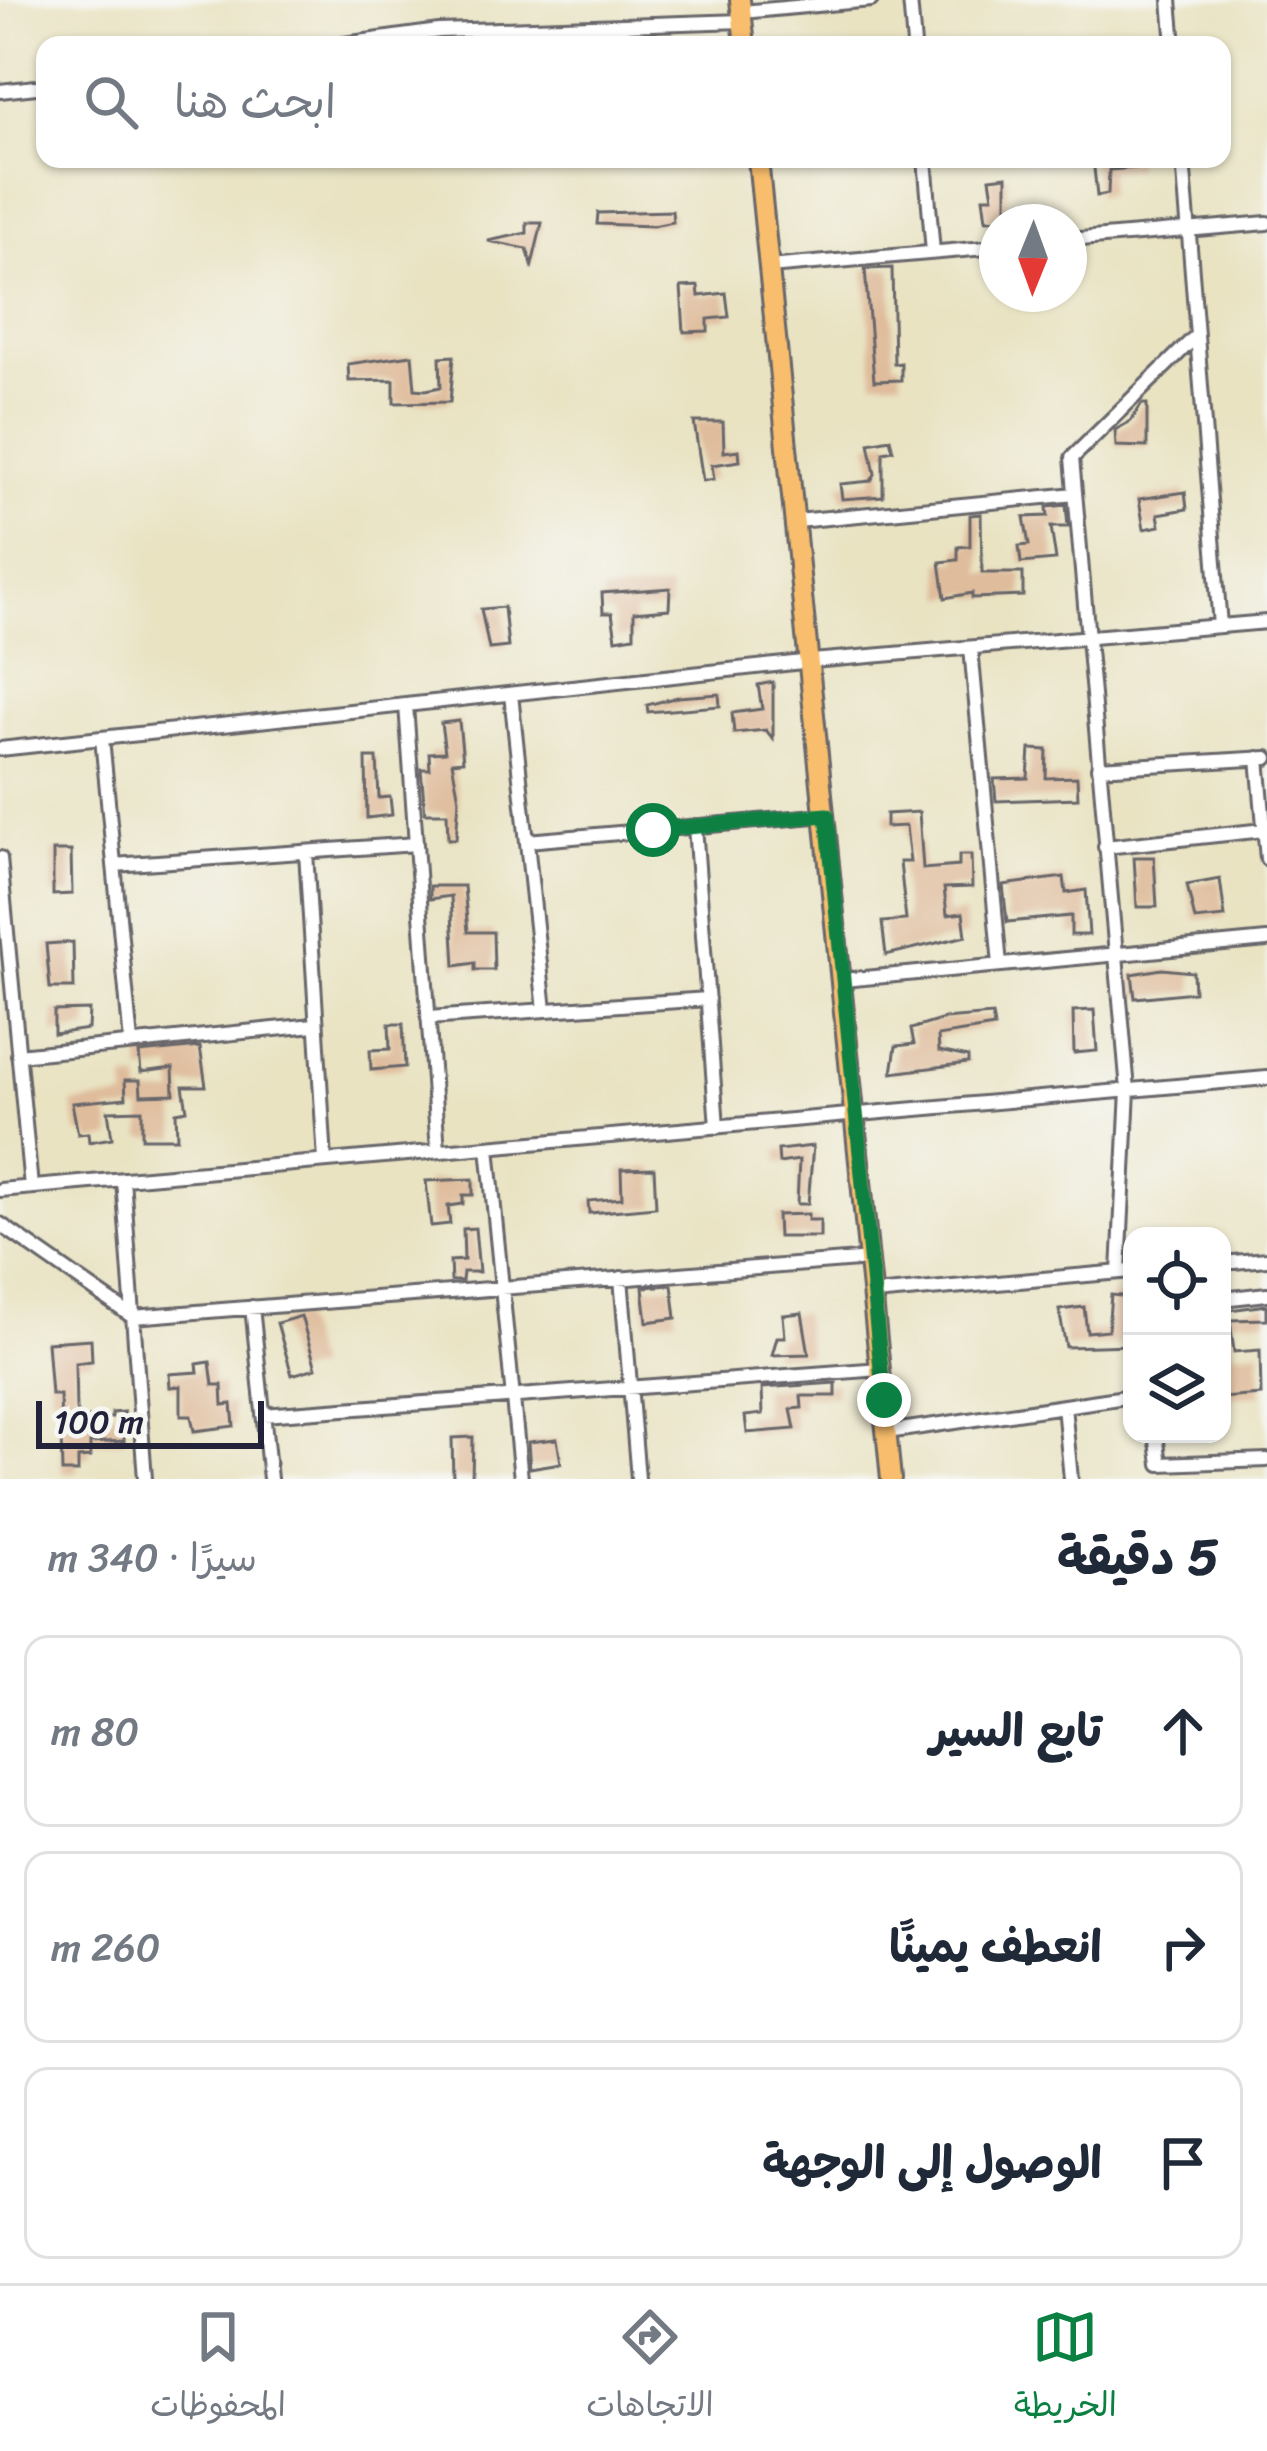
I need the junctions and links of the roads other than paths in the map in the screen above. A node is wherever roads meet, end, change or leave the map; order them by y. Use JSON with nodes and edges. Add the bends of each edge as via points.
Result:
{"nodes":[{"id":1,"x":871,"y":0,"type":"edge"},
{"id":2,"x":910,"y":0,"type":"edge"},
{"id":3,"x":1170,"y":0,"type":"edge"},
{"id":4,"x":742,"y":11,"type":"edge"},
{"id":5,"x":403,"y":36,"type":"edge"},
{"id":6,"x":913,"y":36,"type":"edge"},
{"id":7,"x":1173,"y":36,"type":"edge"},
{"id":8,"x":36,"y":87,"type":"edge"},
{"id":9,"x":0,"y":91,"type":"edge"},
{"id":10,"x":759,"y":168,"type":"edge"},
{"id":11,"x":926,"y":168,"type":"edge"},
{"id":12,"x":1184,"y":168,"type":"edge"},
{"id":13,"x":1267,"y":223,"type":"edge"},
{"id":14,"x":1189,"y":230,"type":"junction"},
{"id":15,"x":1087,"y":238,"type":"edge"},
{"id":16,"x":979,"y":248,"type":"edge"},
{"id":17,"x":933,"y":252,"type":"junction"},
{"id":18,"x":769,"y":267,"type":"junction"},
{"id":19,"x":1197,"y":335,"type":"junction"},
{"id":20,"x":1075,"y":494,"type":"junction"},
{"id":21,"x":797,"y":521,"type":"junction"},
{"id":22,"x":1267,"y":622,"type":"edge"},
{"id":23,"x":1220,"y":626,"type":"junction"},
{"id":24,"x":1086,"y":638,"type":"junction"},
{"id":25,"x":970,"y":648,"type":"junction"},
{"id":26,"x":812,"y":661,"type":"junction"},
{"id":27,"x":512,"y":694,"type":"junction"},
{"id":28,"x":406,"y":705,"type":"junction"},
{"id":29,"x":102,"y":738,"type":"junction"},
{"id":30,"x":0,"y":749,"type":"edge"},
{"id":31,"x":1263,"y":758,"type":"edge"},
{"id":32,"x":1098,"y":768,"type":"junction"},
{"id":33,"x":827,"y":815,"type":"junction"},
{"id":34,"x":695,"y":826,"type":"junction"},
{"id":35,"x":1264,"y":830,"type":"edge"},
{"id":36,"x":527,"y":841,"type":"junction"},
{"id":37,"x":416,"y":844,"type":"junction"},
{"id":38,"x":1105,"y":847,"type":"junction"},
{"id":39,"x":306,"y":852,"type":"junction"},
{"id":40,"x":0,"y":858,"type":"edge"},
{"id":41,"x":1267,"y":860,"type":"edge"},
{"id":42,"x":114,"y":865,"type":"junction"},
{"id":43,"x":1,"y":874,"type":"edge"},
{"id":44,"x":1267,"y":940,"type":"edge"},
{"id":45,"x":1115,"y":954,"type":"junction"},
{"id":46,"x":1000,"y":965,"type":"junction"},
{"id":47,"x":843,"y":980,"type":"junction"},
{"id":48,"x":708,"y":999,"type":"junction"},
{"id":49,"x":545,"y":1010,"type":"junction"},
{"id":50,"x":428,"y":1018,"type":"junction"},
{"id":51,"x":314,"y":1025,"type":"junction"},
{"id":52,"x":131,"y":1043,"type":"junction"},
{"id":53,"x":18,"y":1055,"type":"junction"},
{"id":54,"x":1266,"y":1083,"type":"edge"},
{"id":55,"x":1128,"y":1090,"type":"junction"},
{"id":56,"x":856,"y":1114,"type":"junction"},
{"id":57,"x":717,"y":1126,"type":"junction"},
{"id":58,"x":488,"y":1147,"type":"junction"},
{"id":59,"x":438,"y":1151,"type":"junction"},
{"id":60,"x":325,"y":1161,"type":"junction"},
{"id":61,"x":123,"y":1179,"type":"junction"},
{"id":62,"x":31,"y":1187,"type":"junction"},
{"id":63,"x":0,"y":1190,"type":"edge"},
{"id":64,"x":0,"y":1224,"type":"edge"},
{"id":65,"x":1126,"y":1227,"type":"edge"},
{"id":66,"x":1267,"y":1258,"type":"edge"},
{"id":67,"x":871,"y":1259,"type":"junction"},
{"id":68,"x":1231,"y":1262,"type":"edge"},
{"id":69,"x":1123,"y":1271,"type":"edge"},
{"id":70,"x":621,"y":1279,"type":"junction"},
{"id":71,"x":502,"y":1288,"type":"junction"},
{"id":72,"x":874,"y":1294,"type":"junction"},
{"id":73,"x":1267,"y":1294,"type":"edge"},
{"id":74,"x":1231,"y":1298,"type":"edge"},
{"id":75,"x":252,"y":1307,"type":"junction"},
{"id":76,"x":134,"y":1317,"type":"junction"},
{"id":77,"x":880,"y":1369,"type":"junction"},
{"id":78,"x":630,"y":1388,"type":"junction"},
{"id":79,"x":512,"y":1396,"type":"junction"},
{"id":80,"x":1123,"y":1397,"type":"edge"},
{"id":81,"x":1064,"y":1406,"type":"junction"},
{"id":82,"x":263,"y":1414,"type":"junction"},
{"id":83,"x":886,"y":1432,"type":"junction"},
{"id":84,"x":1157,"y":1443,"type":"edge"},
{"id":85,"x":1267,"y":1460,"type":"edge"},
{"id":86,"x":146,"y":1479,"type":"edge"},
{"id":87,"x":270,"y":1479,"type":"edge"},
{"id":88,"x":520,"y":1479,"type":"edge"},
{"id":89,"x":638,"y":1479,"type":"edge"},
{"id":90,"x":891,"y":1479,"type":"edge"},
{"id":91,"x":1071,"y":1479,"type":"edge"}],
"edges":[{"from":1,"to":4,"type":"street"},
{"from":2,"to":6,"type":"street"},
{"from":3,"to":7,"type":"street"},
{"from":4,"to":5,"type":"street"},
{"from":8,"to":9,"type":"street"},
{"from":10,"to":18,"type":"main road"},
{"from":11,"to":17,"type":"street"},
{"from":12,"to":14,"type":"street"},
{"from":13,"to":14,"type":"street"},
{"from":14,"to":15,"type":"street"},
{"from":14,"to":19,"type":"street"},
{"from":16,"to":17,"type":"street"},
{"from":17,"to":18,"type":"street"},
{"from":18,"to":21,"type":"main road"},
{"from":19,"to":20,"type":"street","via":[[1072,458]]},
{"from":19,"to":23,"type":"street"},
{"from":20,"to":21,"type":"street"},
{"from":20,"to":24,"type":"street"},
{"from":21,"to":26,"type":"main road"},
{"from":22,"to":23,"type":"street"},
{"from":23,"to":24,"type":"street"},
{"from":24,"to":25,"type":"street"},
{"from":24,"to":32,"type":"street"},
{"from":25,"to":26,"type":"street"},
{"from":25,"to":46,"type":"street"},
{"from":26,"to":27,"type":"street"},
{"from":26,"to":33,"type":"main road"},
{"from":27,"to":28,"type":"street"},
{"from":27,"to":36,"type":"street"},
{"from":28,"to":29,"type":"street"},
{"from":28,"to":37,"type":"street"},
{"from":29,"to":30,"type":"street"},
{"from":29,"to":42,"type":"street"},
{"from":31,"to":32,"type":"street"},
{"from":31,"to":35,"type":"street"},
{"from":32,"to":38,"type":"street"},
{"from":33,"to":34,"type":"street"},
{"from":33,"to":47,"type":"main road"},
{"from":34,"to":36,"type":"street"},
{"from":34,"to":48,"type":"street"},
{"from":35,"to":38,"type":"street"},
{"from":35,"to":41,"type":"street"},
{"from":36,"to":49,"type":"street"},
{"from":37,"to":39,"type":"street"},
{"from":37,"to":50,"type":"street"},
{"from":38,"to":45,"type":"street"},
{"from":39,"to":42,"type":"street"},
{"from":39,"to":51,"type":"street"},
{"from":40,"to":43,"type":"street"},
{"from":42,"to":52,"type":"street"},
{"from":43,"to":53,"type":"street"},
{"from":44,"to":45,"type":"street"},
{"from":45,"to":46,"type":"street"},
{"from":45,"to":55,"type":"street"},
{"from":46,"to":47,"type":"street"},
{"from":47,"to":56,"type":"main road"},
{"from":48,"to":49,"type":"street"},
{"from":48,"to":57,"type":"street"},
{"from":49,"to":50,"type":"street"},
{"from":50,"to":59,"type":"street"},
{"from":51,"to":52,"type":"street"},
{"from":51,"to":60,"type":"street"},
{"from":52,"to":53,"type":"street"},
{"from":53,"to":62,"type":"street"},
{"from":54,"to":55,"type":"street"},
{"from":55,"to":56,"type":"street"},
{"from":55,"to":65,"type":"street"},
{"from":56,"to":57,"type":"street"},
{"from":56,"to":67,"type":"main road"},
{"from":57,"to":58,"type":"street"},
{"from":58,"to":59,"type":"street"},
{"from":58,"to":71,"type":"street"},
{"from":59,"to":60,"type":"street"},
{"from":60,"to":61,"type":"street"},
{"from":61,"to":62,"type":"street"},
{"from":61,"to":76,"type":"street"},
{"from":62,"to":63,"type":"street"},
{"from":64,"to":76,"type":"street"},
{"from":66,"to":68,"type":"street"},
{"from":67,"to":70,"type":"street"},
{"from":67,"to":72,"type":"main road"},
{"from":69,"to":72,"type":"street"},
{"from":70,"to":71,"type":"street"},
{"from":70,"to":78,"type":"street"},
{"from":71,"to":75,"type":"street"},
{"from":71,"to":79,"type":"street"},
{"from":72,"to":77,"type":"main road"},
{"from":73,"to":74,"type":"street"},
{"from":75,"to":76,"type":"street"},
{"from":75,"to":82,"type":"street"},
{"from":76,"to":86,"type":"street"},
{"from":77,"to":78,"type":"street"},
{"from":77,"to":83,"type":"main road"},
{"from":78,"to":79,"type":"street"},
{"from":78,"to":89,"type":"street"},
{"from":79,"to":82,"type":"street"},
{"from":79,"to":88,"type":"street"},
{"from":80,"to":81,"type":"street"},
{"from":81,"to":83,"type":"street"},
{"from":81,"to":91,"type":"street"},
{"from":82,"to":87,"type":"street"},
{"from":83,"to":90,"type":"main road"},
{"from":84,"to":85,"type":"street","via":[[1160,1465]]}]}
